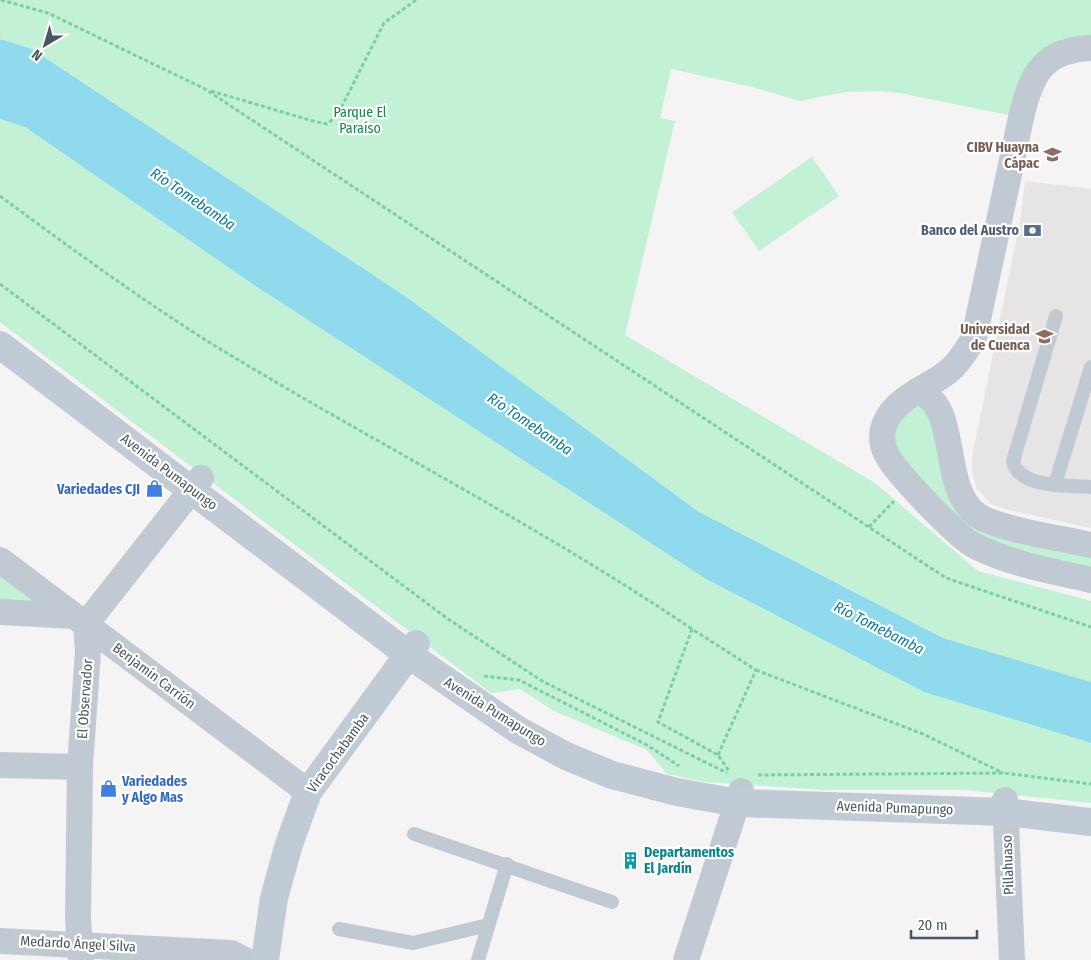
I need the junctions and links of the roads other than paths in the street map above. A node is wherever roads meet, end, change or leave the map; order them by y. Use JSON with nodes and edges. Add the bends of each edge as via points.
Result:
{"nodes":[{"id":1,"x":1091,"y":48,"type":"edge"},
{"id":2,"x":1056,"y":316,"type":"dead end"},
{"id":3,"x":0,"y":345,"type":"edge"},
{"id":4,"x":1091,"y":367,"type":"edge"},
{"id":5,"x":917,"y":391,"type":"junction"},
{"id":6,"x":197,"y":484,"type":"junction"},
{"id":7,"x":1055,"y":484,"type":"junction"},
{"id":8,"x":1091,"y":487,"type":"edge"},
{"id":9,"x":1091,"y":545,"type":"edge"},
{"id":10,"x":0,"y":560,"type":"edge"},
{"id":11,"x":1091,"y":580,"type":"edge"},
{"id":12,"x":0,"y":612,"type":"edge"},
{"id":13,"x":80,"y":620,"type":"junction"},
{"id":14,"x":412,"y":650,"type":"junction"},
{"id":15,"x":0,"y":765,"type":"edge"},
{"id":16,"x":80,"y":767,"type":"junction"},
{"id":17,"x":741,"y":786,"type":"junction"},
{"id":18,"x":308,"y":792,"type":"junction"},
{"id":19,"x":1005,"y":806,"type":"junction"},
{"id":20,"x":1091,"y":822,"type":"edge"},
{"id":21,"x":414,"y":834,"type":"dead end"},
{"id":22,"x":507,"y":864,"type":"junction"},
{"id":23,"x":612,"y":902,"type":"dead end"},
{"id":24,"x":488,"y":925,"type":"junction"},
{"id":25,"x":339,"y":929,"type":"dead end"},
{"id":26,"x":0,"y":941,"type":"edge"},
{"id":27,"x":80,"y":952,"type":"edge"},
{"id":28,"x":245,"y":960,"type":"edge"},
{"id":29,"x":265,"y":960,"type":"edge"},
{"id":30,"x":478,"y":960,"type":"edge"},
{"id":31,"x":686,"y":960,"type":"edge"},
{"id":32,"x":1012,"y":960,"type":"edge"}],
"edges":[{"from":1,"to":5,"type":"street","via":[[1070,49],[1045,63],[1031,82],[974,338],[949,371]]},
{"from":2,"to":7,"type":"lane","via":[[1013,461],[1015,468],[1026,477]]},
{"from":3,"to":6,"type":"main road","name":"Avenida Pumapungo"},
{"from":4,"to":7,"type":"lane"},
{"from":5,"to":9,"type":"street","via":[[925,393],[943,418],[958,492],[978,516]]},
{"from":5,"to":11,"type":"street","via":[[897,406],[885,423],[882,438],[886,454],[915,490],[972,545],[1036,568]]},
{"from":6,"to":13,"type":"street"},
{"from":6,"to":14,"type":"main road","name":"Avenida Pumapungo"},
{"from":7,"to":8,"type":"lane"},
{"from":10,"to":13,"type":"street","name":"Benjamín Carrión"},
{"from":12,"to":13,"type":"street"},
{"from":13,"to":16,"type":"street","name":"El Observador","via":[[88,651]]},
{"from":13,"to":18,"type":"street","name":"Benjamín Carrión"},
{"from":14,"to":17,"type":"main road","name":"Avenida Pumapungo","via":[[518,730],[566,756],[612,775],[676,792]]},
{"from":14,"to":18,"type":"main road","name":"Viracochabamba"},
{"from":15,"to":16,"type":"street"},
{"from":16,"to":27,"type":"street","name":"El Observador"},
{"from":17,"to":19,"type":"main road","name":"Avenida Pumapungo"},
{"from":17,"to":31,"type":"street"},
{"from":18,"to":29,"type":"main road","name":"Viracochabamba","via":[[274,898]]},
{"from":19,"to":20,"type":"main road","name":"Avenida Pumapungo"},
{"from":19,"to":32,"type":"street","name":"Pillahuaso"},
{"from":21,"to":22,"type":"lane"},
{"from":22,"to":23,"type":"lane"},
{"from":22,"to":24,"type":"lane"},
{"from":24,"to":25,"type":"lane","via":[[413,942]]},
{"from":24,"to":30,"type":"lane"},
{"from":26,"to":27,"type":"street","name":"Medardo Ángel Silva"},
{"from":27,"to":28,"type":"street","name":"Medardo Ángel Silva","via":[[231,953]]}]}
